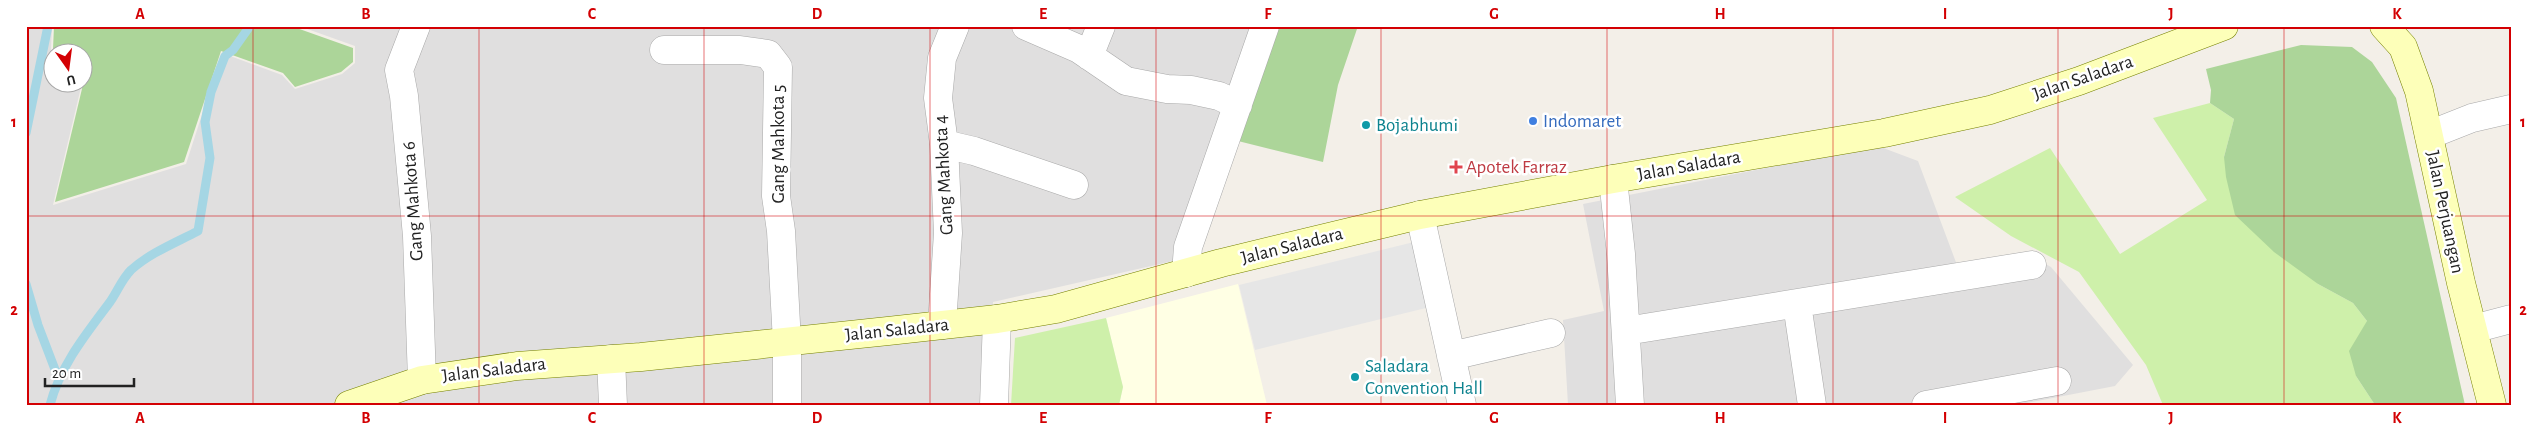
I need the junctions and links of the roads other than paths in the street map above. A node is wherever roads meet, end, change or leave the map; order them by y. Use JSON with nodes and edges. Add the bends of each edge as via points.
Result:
{"nodes":[{"id":1,"x":416,"y":26,"type":"edge"},
{"id":2,"x":955,"y":26,"type":"edge"},
{"id":3,"x":1026,"y":26,"type":"edge"},
{"id":4,"x":1101,"y":26,"type":"edge"},
{"id":5,"x":1265,"y":26,"type":"edge"},
{"id":6,"x":2224,"y":26,"type":"edge"},
{"id":7,"x":2384,"y":26,"type":"edge"},
{"id":8,"x":664,"y":50,"type":"dead end"},
{"id":9,"x":1089,"y":56,"type":"junction"},
{"id":10,"x":1238,"y":105,"type":"junction"},
{"id":11,"x":2511,"y":109,"type":"edge"},
{"id":12,"x":2429,"y":136,"type":"junction"},
{"id":13,"x":944,"y":144,"type":"junction"},
{"id":14,"x":1613,"y":179,"type":"junction"},
{"id":15,"x":1074,"y":185,"type":"dead end"},
{"id":16,"x":1420,"y":216,"type":"junction"},
{"id":17,"x":2032,"y":265,"type":"dead end"},
{"id":18,"x":1186,"y":273,"type":"junction"},
{"id":19,"x":1797,"y":304,"type":"junction"},
{"id":20,"x":997,"y":319,"type":"junction"},
{"id":21,"x":2511,"y":319,"type":"edge"},
{"id":22,"x":942,"y":325,"type":"junction"},
{"id":23,"x":2473,"y":329,"type":"junction"},
{"id":24,"x":1626,"y":331,"type":"junction"},
{"id":25,"x":1551,"y":332,"type":"dead end"},
{"id":26,"x":787,"y":342,"type":"junction"},
{"id":27,"x":1451,"y":356,"type":"junction"},
{"id":28,"x":611,"y":359,"type":"junction"},
{"id":29,"x":422,"y":380,"type":"junction"},
{"id":30,"x":2057,"y":381,"type":"dead end"},
{"id":31,"x":364,"y":402,"type":"edge"},
{"id":32,"x":613,"y":405,"type":"edge"},
{"id":33,"x":787,"y":405,"type":"edge"},
{"id":34,"x":994,"y":405,"type":"edge"},
{"id":35,"x":1462,"y":405,"type":"edge"},
{"id":36,"x":1630,"y":405,"type":"edge"},
{"id":37,"x":1812,"y":405,"type":"edge"},
{"id":38,"x":1926,"y":405,"type":"edge"},
{"id":39,"x":2492,"y":405,"type":"edge"}],
"edges":[{"from":1,"to":29,"type":"street","name":"Gang Mahkota 6","via":[[399,70],[417,236]]},
{"from":2,"to":13,"type":"street","name":"Gang Mahkota 4","via":[[942,58],[938,98]]},
{"from":3,"to":9,"type":"street"},
{"from":4,"to":9,"type":"street"},
{"from":5,"to":10,"type":"street"},
{"from":6,"to":14,"type":"street","name":"Jalan Saladara","via":[[1990,110],[1884,133]]},
{"from":7,"to":12,"type":"street","name":"Jalan Perjuangan","via":[[2403,47],[2419,91]]},
{"from":8,"to":26,"type":"street","name":"Gang Mahkota 5","via":[[740,50],[768,54],[778,67],[776,196]]},
{"from":9,"to":10,"type":"street","via":[[1126,81],[1219,96]]},
{"from":10,"to":18,"type":"street","via":[[1188,248]]},
{"from":11,"to":12,"type":"street","via":[[2472,118]]},
{"from":12,"to":23,"type":"street","name":"Jalan Perjuangan"},
{"from":13,"to":15,"type":"street"},
{"from":13,"to":22,"type":"street","name":"Gang Mahkota 4","via":[[948,233]]},
{"from":14,"to":16,"type":"street","name":"Jalan Saladara"},
{"from":14,"to":24,"type":"street"},
{"from":16,"to":18,"type":"street","name":"Jalan Saladara"},
{"from":16,"to":27,"type":"street"},
{"from":17,"to":19,"type":"street"},
{"from":18,"to":20,"type":"street","name":"Jalan Saladara","via":[[1056,309]]},
{"from":19,"to":24,"type":"street"},
{"from":19,"to":37,"type":"street"},
{"from":20,"to":22,"type":"street","name":"Jalan Saladara"},
{"from":20,"to":34,"type":"street"},
{"from":21,"to":23,"type":"street"},
{"from":22,"to":26,"type":"street","name":"Jalan Saladara"},
{"from":23,"to":39,"type":"street","name":"Jalan Perjuangan"},
{"from":24,"to":36,"type":"street"},
{"from":25,"to":27,"type":"street"},
{"from":26,"to":28,"type":"street","name":"Jalan Saladara"},
{"from":26,"to":33,"type":"street"},
{"from":27,"to":35,"type":"street"},
{"from":28,"to":29,"type":"street","name":"Jalan Saladara","via":[[517,366]]},
{"from":28,"to":32,"type":"street"},
{"from":29,"to":31,"type":"street","name":"Jalan Saladara"},
{"from":30,"to":38,"type":"street"}]}
